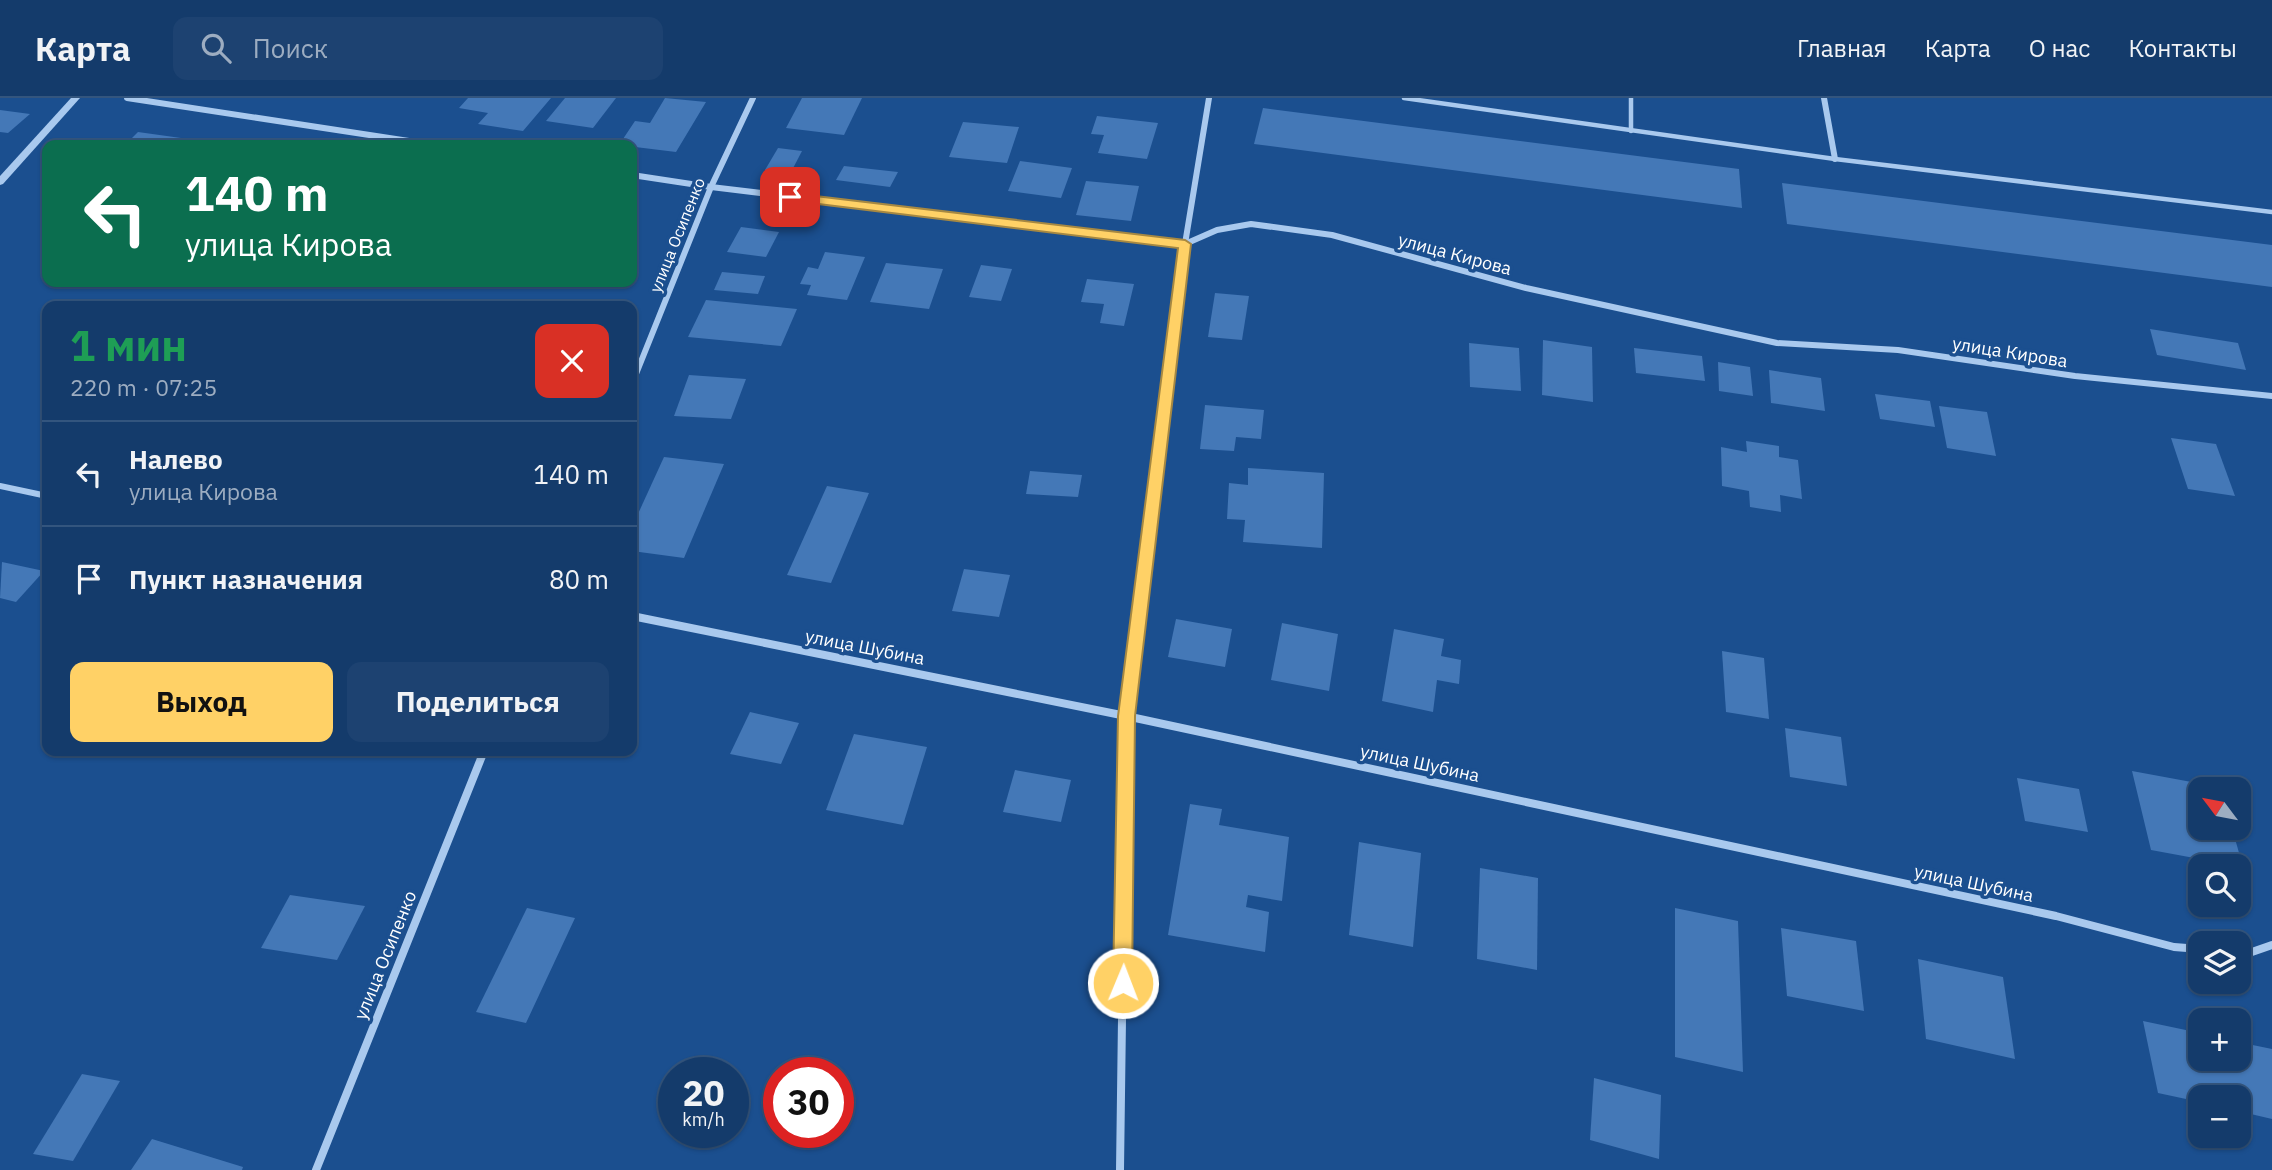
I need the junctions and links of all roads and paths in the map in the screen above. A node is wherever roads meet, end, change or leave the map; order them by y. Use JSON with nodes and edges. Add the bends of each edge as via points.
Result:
{"nodes":[{"id":1,"x":76,"y":98,"type":"edge"},
{"id":2,"x":127,"y":98,"type":"edge"},
{"id":3,"x":753,"y":98,"type":"edge"},
{"id":4,"x":1209,"y":98,"type":"edge"},
{"id":5,"x":1404,"y":98,"type":"edge"},
{"id":6,"x":1631,"y":98,"type":"edge"},
{"id":7,"x":1824,"y":98,"type":"edge"},
{"id":8,"x":1631,"y":131,"type":"junction"},
{"id":9,"x":402,"y":140,"type":"edge"},
{"id":10,"x":1835,"y":159,"type":"junction"},
{"id":11,"x":637,"y":176,"type":"edge"},
{"id":12,"x":0,"y":182,"type":"edge"},
{"id":13,"x":711,"y":187,"type":"junction"},
{"id":14,"x":2272,"y":212,"type":"edge"},
{"id":15,"x":1185,"y":244,"type":"junction"},
{"id":16,"x":637,"y":372,"type":"edge"},
{"id":17,"x":2272,"y":396,"type":"edge"},
{"id":18,"x":0,"y":486,"type":"edge"},
{"id":19,"x":42,"y":495,"type":"edge"},
{"id":20,"x":637,"y":617,"type":"edge"},
{"id":21,"x":1126,"y":716,"type":"junction"},
{"id":22,"x":482,"y":756,"type":"edge"},
{"id":23,"x":2272,"y":945,"type":"edge"},
{"id":24,"x":2188,"y":948,"type":"edge"},
{"id":25,"x":2251,"y":952,"type":"edge"},
{"id":26,"x":316,"y":1170,"type":"edge"},
{"id":27,"x":1120,"y":1170,"type":"edge"}],
"edges":[{"from":1,"to":12,"type":"street"},
{"from":2,"to":9,"type":"street"},
{"from":3,"to":13,"type":"street","name":"улица Осипенко"},
{"from":4,"to":15,"type":"street"},
{"from":5,"to":8,"type":"lane"},
{"from":6,"to":8,"type":"lane"},
{"from":7,"to":10,"type":"street"},
{"from":8,"to":10,"type":"lane"},
{"from":10,"to":14,"type":"lane"},
{"from":11,"to":13,"type":"street"},
{"from":13,"to":15,"type":"street"},
{"from":13,"to":16,"type":"street","name":"улица Осипенко"},
{"from":15,"to":17,"type":"street","name":"улица Кирова","via":[[1217,230],[1251,225],[1332,234],[1526,288],[1777,343],[1898,350],[2075,376]]},
{"from":15,"to":21,"type":"street"},
{"from":18,"to":19,"type":"street"},
{"from":20,"to":21,"type":"street","name":"улица Шубина"},
{"from":21,"to":24,"type":"street","name":"улица Шубина"},
{"from":21,"to":27,"type":"street"},
{"from":22,"to":26,"type":"street","name":"улица Осипенко"},
{"from":23,"to":25,"type":"street"}]}
